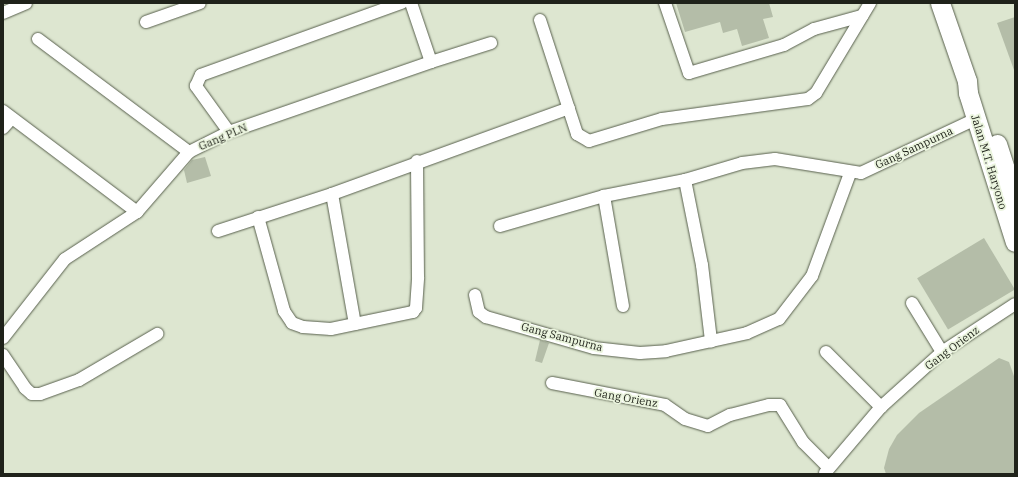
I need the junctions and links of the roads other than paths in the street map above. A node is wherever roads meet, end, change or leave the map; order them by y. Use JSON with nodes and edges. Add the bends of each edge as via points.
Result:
{"nodes":[{"id":1,"x":26,"y":3,"type":"edge"},
{"id":2,"x":200,"y":3,"type":"edge"},
{"id":3,"x":401,"y":3,"type":"edge"},
{"id":4,"x":411,"y":3,"type":"edge"},
{"id":5,"x":666,"y":3,"type":"edge"},
{"id":6,"x":870,"y":3,"type":"edge"},
{"id":7,"x":940,"y":3,"type":"edge"},
{"id":8,"x":3,"y":13,"type":"edge"},
{"id":9,"x":862,"y":16,"type":"junction"},
{"id":10,"x":540,"y":20,"type":"dead end"},
{"id":11,"x":146,"y":22,"type":"dead end"},
{"id":12,"x":38,"y":39,"type":"dead end"},
{"id":13,"x":491,"y":43,"type":"dead end"},
{"id":14,"x":431,"y":62,"type":"junction"},
{"id":15,"x":967,"y":81,"type":"junction"},
{"id":16,"x":569,"y":108,"type":"junction"},
{"id":17,"x":8,"y":114,"type":"edge"},
{"id":18,"x":976,"y":119,"type":"junction"},
{"id":19,"x":3,"y":128,"type":"edge"},
{"id":20,"x":229,"y":132,"type":"junction"},
{"id":21,"x":189,"y":152,"type":"junction"},
{"id":22,"x":417,"y":161,"type":"junction"},
{"id":23,"x":850,"y":173,"type":"junction"},
{"id":24,"x":685,"y":180,"type":"junction"},
{"id":25,"x":332,"y":194,"type":"junction"},
{"id":26,"x":604,"y":196,"type":"junction"},
{"id":27,"x":1015,"y":200,"type":"edge"},
{"id":28,"x":137,"y":212,"type":"junction"},
{"id":29,"x":258,"y":217,"type":"junction"},
{"id":30,"x":500,"y":226,"type":"dead end"},
{"id":31,"x":218,"y":231,"type":"dead end"},
{"id":32,"x":1015,"y":242,"type":"edge"},
{"id":33,"x":475,"y":295,"type":"dead end"},
{"id":34,"x":912,"y":303,"type":"dead end"},
{"id":35,"x":1015,"y":304,"type":"edge"},
{"id":36,"x":623,"y":306,"type":"dead end"},
{"id":37,"x":355,"y":324,"type":"junction"},
{"id":38,"x":157,"y":334,"type":"dead end"},
{"id":39,"x":3,"y":338,"type":"edge"},
{"id":40,"x":711,"y":340,"type":"junction"},
{"id":41,"x":826,"y":352,"type":"dead end"},
{"id":42,"x":942,"y":352,"type":"junction"},
{"id":43,"x":3,"y":355,"type":"edge"},
{"id":44,"x":552,"y":383,"type":"dead end"},
{"id":45,"x":881,"y":407,"type":"junction"},
{"id":46,"x":826,"y":470,"type":"edge"}],
"edges":[{"from":1,"to":8,"type":"street"},
{"from":2,"to":11,"type":"street"},
{"from":3,"to":20,"type":"street","via":[[201,74],[196,86]]},
{"from":4,"to":14,"type":"street"},
{"from":5,"to":9,"type":"street","via":[[689,73],[784,45],[814,29]]},
{"from":6,"to":9,"type":"street"},
{"from":7,"to":15,"type":"main road","name":"Jalan M.T. Haryono"},
{"from":9,"to":16,"type":"street","via":[[816,93],[801,102],[662,119],[589,141],[579,137]]},
{"from":10,"to":16,"type":"street"},
{"from":12,"to":21,"type":"street"},
{"from":13,"to":14,"type":"street","name":"Gang PLN"},
{"from":14,"to":20,"type":"street","name":"Gang PLN"},
{"from":15,"to":18,"type":"main road","name":"Jalan M.T. Haryono"},
{"from":15,"to":27,"type":"main road","name":"Jalan M.T. Haryono","via":[[982,99]]},
{"from":16,"to":22,"type":"street"},
{"from":17,"to":19,"type":"street"},
{"from":17,"to":28,"type":"street"},
{"from":18,"to":23,"type":"street","name":"Gang Sampurna","via":[[860,173]]},
{"from":18,"to":32,"type":"main road","name":"Jalan M.T. Haryono"},
{"from":20,"to":21,"type":"street","name":"Gang PLN"},
{"from":21,"to":28,"type":"street","name":"Gang PLN"},
{"from":22,"to":25,"type":"street"},
{"from":22,"to":37,"type":"street","via":[[416,308],[413,312]]},
{"from":23,"to":24,"type":"street","name":"Gang Sampurna","via":[[775,159],[742,163]]},
{"from":23,"to":40,"type":"street","name":"Gang Sampurna","via":[[812,276],[787,309],[768,326]]},
{"from":24,"to":26,"type":"street","name":"Gang Sampurna"},
{"from":24,"to":40,"type":"street","via":[[702,265]]},
{"from":25,"to":29,"type":"street"},
{"from":25,"to":37,"type":"street"},
{"from":26,"to":30,"type":"street","name":"Gang Sampurna"},
{"from":26,"to":36,"type":"street"},
{"from":28,"to":39,"type":"street","name":"Gang PLN","via":[[65,258]]},
{"from":29,"to":31,"type":"street"},
{"from":29,"to":37,"type":"street","via":[[284,311],[292,323],[303,327],[330,329]]},
{"from":33,"to":40,"type":"street","name":"Gang Sampurna","via":[[480,312],[486,317],[594,348],[640,353]]},
{"from":34,"to":42,"type":"street"},
{"from":35,"to":42,"type":"street","name":"Gang Orienz"},
{"from":38,"to":43,"type":"street","via":[[79,380],[40,394],[32,394],[25,388]]},
{"from":41,"to":45,"type":"street"},
{"from":42,"to":45,"type":"street","name":"Gang Orienz"},
{"from":44,"to":46,"type":"street","name":"Gang Orienz","via":[[665,405],[684,419],[708,426],[730,415],[769,405],[780,405],[803,442]]},
{"from":45,"to":46,"type":"street","name":"Gang Orienz"}]}
